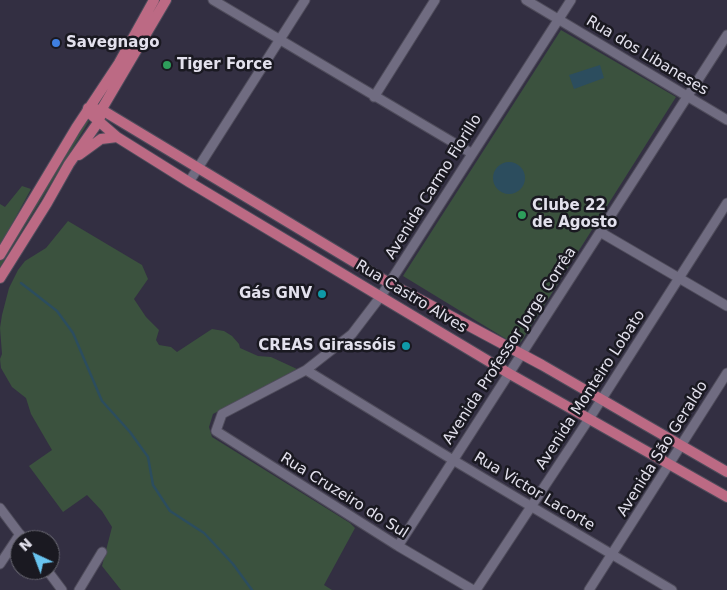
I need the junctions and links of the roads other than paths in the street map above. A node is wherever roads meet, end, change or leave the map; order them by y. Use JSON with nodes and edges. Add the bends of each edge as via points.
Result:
{"nodes":[{"id":1,"x":154,"y":0,"type":"edge"},
{"id":2,"x":166,"y":0,"type":"edge"},
{"id":3,"x":213,"y":0,"type":"edge"},
{"id":4,"x":305,"y":0,"type":"edge"},
{"id":5,"x":435,"y":0,"type":"edge"},
{"id":6,"x":526,"y":0,"type":"edge"},
{"id":7,"x":571,"y":0,"type":"edge"},
{"id":8,"x":558,"y":19,"type":"junction"},
{"id":9,"x":727,"y":35,"type":"edge"},
{"id":10,"x":280,"y":38,"type":"junction"},
{"id":11,"x":687,"y":96,"type":"junction"},
{"id":12,"x":374,"y":97,"type":"junction"},
{"id":13,"x":88,"y":109,"type":"junction"},
{"id":14,"x":102,"y":110,"type":"junction"},
{"id":15,"x":727,"y":120,"type":"edge"},
{"id":16,"x":99,"y":121,"type":"junction"},
{"id":17,"x":117,"y":137,"type":"junction"},
{"id":18,"x":165,"y":148,"type":"junction"},
{"id":19,"x":471,"y":153,"type":"junction"},
{"id":20,"x":70,"y":162,"type":"junction"},
{"id":21,"x":156,"y":162,"type":"junction"},
{"id":22,"x":197,"y":167,"type":"junction"},
{"id":23,"x":189,"y":182,"type":"junction"},
{"id":24,"x":727,"y":203,"type":"edge"},
{"id":25,"x":600,"y":232,"type":"junction"},
{"id":26,"x":0,"y":255,"type":"edge"},
{"id":27,"x":0,"y":278,"type":"edge"},
{"id":28,"x":678,"y":279,"type":"junction"},
{"id":29,"x":389,"y":283,"type":"junction"},
{"id":30,"x":381,"y":296,"type":"junction"},
{"id":31,"x":727,"y":306,"type":"edge"},
{"id":32,"x":522,"y":354,"type":"junction"},
{"id":33,"x":306,"y":370,"type":"junction"},
{"id":34,"x":727,"y":373,"type":"edge"},
{"id":35,"x":510,"y":374,"type":"junction"},
{"id":36,"x":601,"y":399,"type":"junction"},
{"id":37,"x":222,"y":414,"type":"joint"},
{"id":38,"x":589,"y":419,"type":"junction"},
{"id":39,"x":682,"y":445,"type":"junction"},
{"id":40,"x":453,"y":460,"type":"junction"},
{"id":41,"x":670,"y":465,"type":"junction"},
{"id":42,"x":727,"y":472,"type":"edge"},
{"id":43,"x":727,"y":497,"type":"edge"},
{"id":44,"x":532,"y":507,"type":"junction"},
{"id":45,"x":0,"y":508,"type":"edge"},
{"id":46,"x":17,"y":530,"type":"edge"},
{"id":47,"x":398,"y":546,"type":"junction"},
{"id":48,"x":10,"y":552,"type":"edge"},
{"id":49,"x":102,"y":552,"type":"dead end"},
{"id":50,"x":612,"y":554,"type":"junction"},
{"id":51,"x":0,"y":564,"type":"edge"},
{"id":52,"x":79,"y":590,"type":"edge"},
{"id":53,"x":475,"y":590,"type":"edge"},
{"id":54,"x":589,"y":590,"type":"edge"},
{"id":55,"x":672,"y":590,"type":"edge"}],
"edges":[{"from":1,"to":13,"type":"main road","via":[[119,63]]},
{"from":2,"to":14,"type":"main road"},
{"from":3,"to":10,"type":"street"},
{"from":4,"to":10,"type":"street"},
{"from":5,"to":12,"type":"street"},
{"from":6,"to":8,"type":"street","name":"Rua dos Libaneses"},
{"from":7,"to":8,"type":"street","name":"Avenida Carmo Fiorillo"},
{"from":8,"to":11,"type":"street","name":"Rua dos Libaneses"},
{"from":8,"to":19,"type":"street","name":"Avenida Carmo Fiorillo"},
{"from":9,"to":11,"type":"street","name":"Avenida Professor Jorge Corrêa"},
{"from":10,"to":12,"type":"street"},
{"from":10,"to":22,"type":"street"},
{"from":11,"to":15,"type":"street","name":"Rua dos Libaneses"},
{"from":11,"to":25,"type":"street","name":"Avenida Professor Jorge Corrêa"},
{"from":12,"to":19,"type":"street"},
{"from":13,"to":14,"type":"main road","name":"Rua Castro Alves"},
{"from":13,"to":16,"type":"main road","name":"Rua Castro Alves"},
{"from":13,"to":26,"type":"main road"},
{"from":14,"to":16,"type":"main road"},
{"from":14,"to":18,"type":"main road","name":"Rua Castro Alves"},
{"from":16,"to":17,"type":"main road","name":"Rua Castro Alves"},
{"from":16,"to":20,"type":"main road"},
{"from":17,"to":20,"type":"main road","via":[[101,139]]},
{"from":17,"to":21,"type":"main road","name":"Rua Castro Alves"},
{"from":18,"to":21,"type":"main road"},
{"from":18,"to":22,"type":"main road","name":"Rua Castro Alves"},
{"from":19,"to":29,"type":"street","name":"Avenida Carmo Fiorillo"},
{"from":20,"to":27,"type":"main road"},
{"from":21,"to":23,"type":"main road","name":"Rua Castro Alves"},
{"from":22,"to":23,"type":"street"},
{"from":22,"to":29,"type":"main road","name":"Rua Castro Alves"},
{"from":23,"to":30,"type":"main road","name":"Rua Castro Alves"},
{"from":24,"to":28,"type":"street","name":"Avenida Monteiro Lobato"},
{"from":25,"to":28,"type":"street"},
{"from":25,"to":32,"type":"street","name":"Avenida Professor Jorge Corrêa"},
{"from":28,"to":31,"type":"street"},
{"from":28,"to":36,"type":"street","name":"Avenida Monteiro Lobato"},
{"from":29,"to":30,"type":"street","name":"Avenida Carmo Fiorillo"},
{"from":29,"to":32,"type":"main road","name":"Rua Castro Alves"},
{"from":30,"to":33,"type":"street","name":"Avenida Carmo Fiorillo","via":[[352,334]]},
{"from":30,"to":35,"type":"main road","name":"Rua Castro Alves"},
{"from":32,"to":35,"type":"street","name":"Avenida Professor Jorge Corrêa"},
{"from":32,"to":36,"type":"main road","name":"Rua Castro Alves"},
{"from":33,"to":37,"type":"street","name":"Avenida Carmo Fiorillo"},
{"from":33,"to":40,"type":"street","name":"Rua Victor Lacorte"},
{"from":34,"to":39,"type":"street","name":"Avenida São Geraldo"},
{"from":35,"to":38,"type":"main road","name":"Rua Castro Alves"},
{"from":35,"to":40,"type":"street","name":"Avenida Professor Jorge Corrêa"},
{"from":36,"to":38,"type":"street","name":"Avenida Monteiro Lobato"},
{"from":36,"to":39,"type":"main road","name":"Rua Castro Alves"},
{"from":37,"to":47,"type":"street","name":"Rua Cruzeiro do Sul","via":[[216,431]]},
{"from":38,"to":41,"type":"main road","name":"Rua Castro Alves"},
{"from":38,"to":44,"type":"street","name":"Avenida Monteiro Lobato"},
{"from":39,"to":41,"type":"street","name":"Avenida São Geraldo"},
{"from":39,"to":42,"type":"main road","name":"Rua Castro Alves"},
{"from":40,"to":44,"type":"street","name":"Rua Victor Lacorte"},
{"from":40,"to":47,"type":"street","name":"Avenida Professor Jorge Corrêa"},
{"from":41,"to":43,"type":"main road","name":"Rua Castro Alves"},
{"from":41,"to":50,"type":"street","name":"Avenida São Geraldo"},
{"from":44,"to":50,"type":"street","name":"Rua Victor Lacorte"},
{"from":44,"to":53,"type":"street","name":"Avenida Monteiro Lobato"},
{"from":45,"to":46,"type":"street"},
{"from":47,"to":53,"type":"street","name":"Rua Cruzeiro do Sul"},
{"from":48,"to":51,"type":"street"},
{"from":49,"to":52,"type":"street"},
{"from":50,"to":54,"type":"street","name":"Avenida São Geraldo"},
{"from":50,"to":55,"type":"street","name":"Rua Victor Lacorte"}]}
